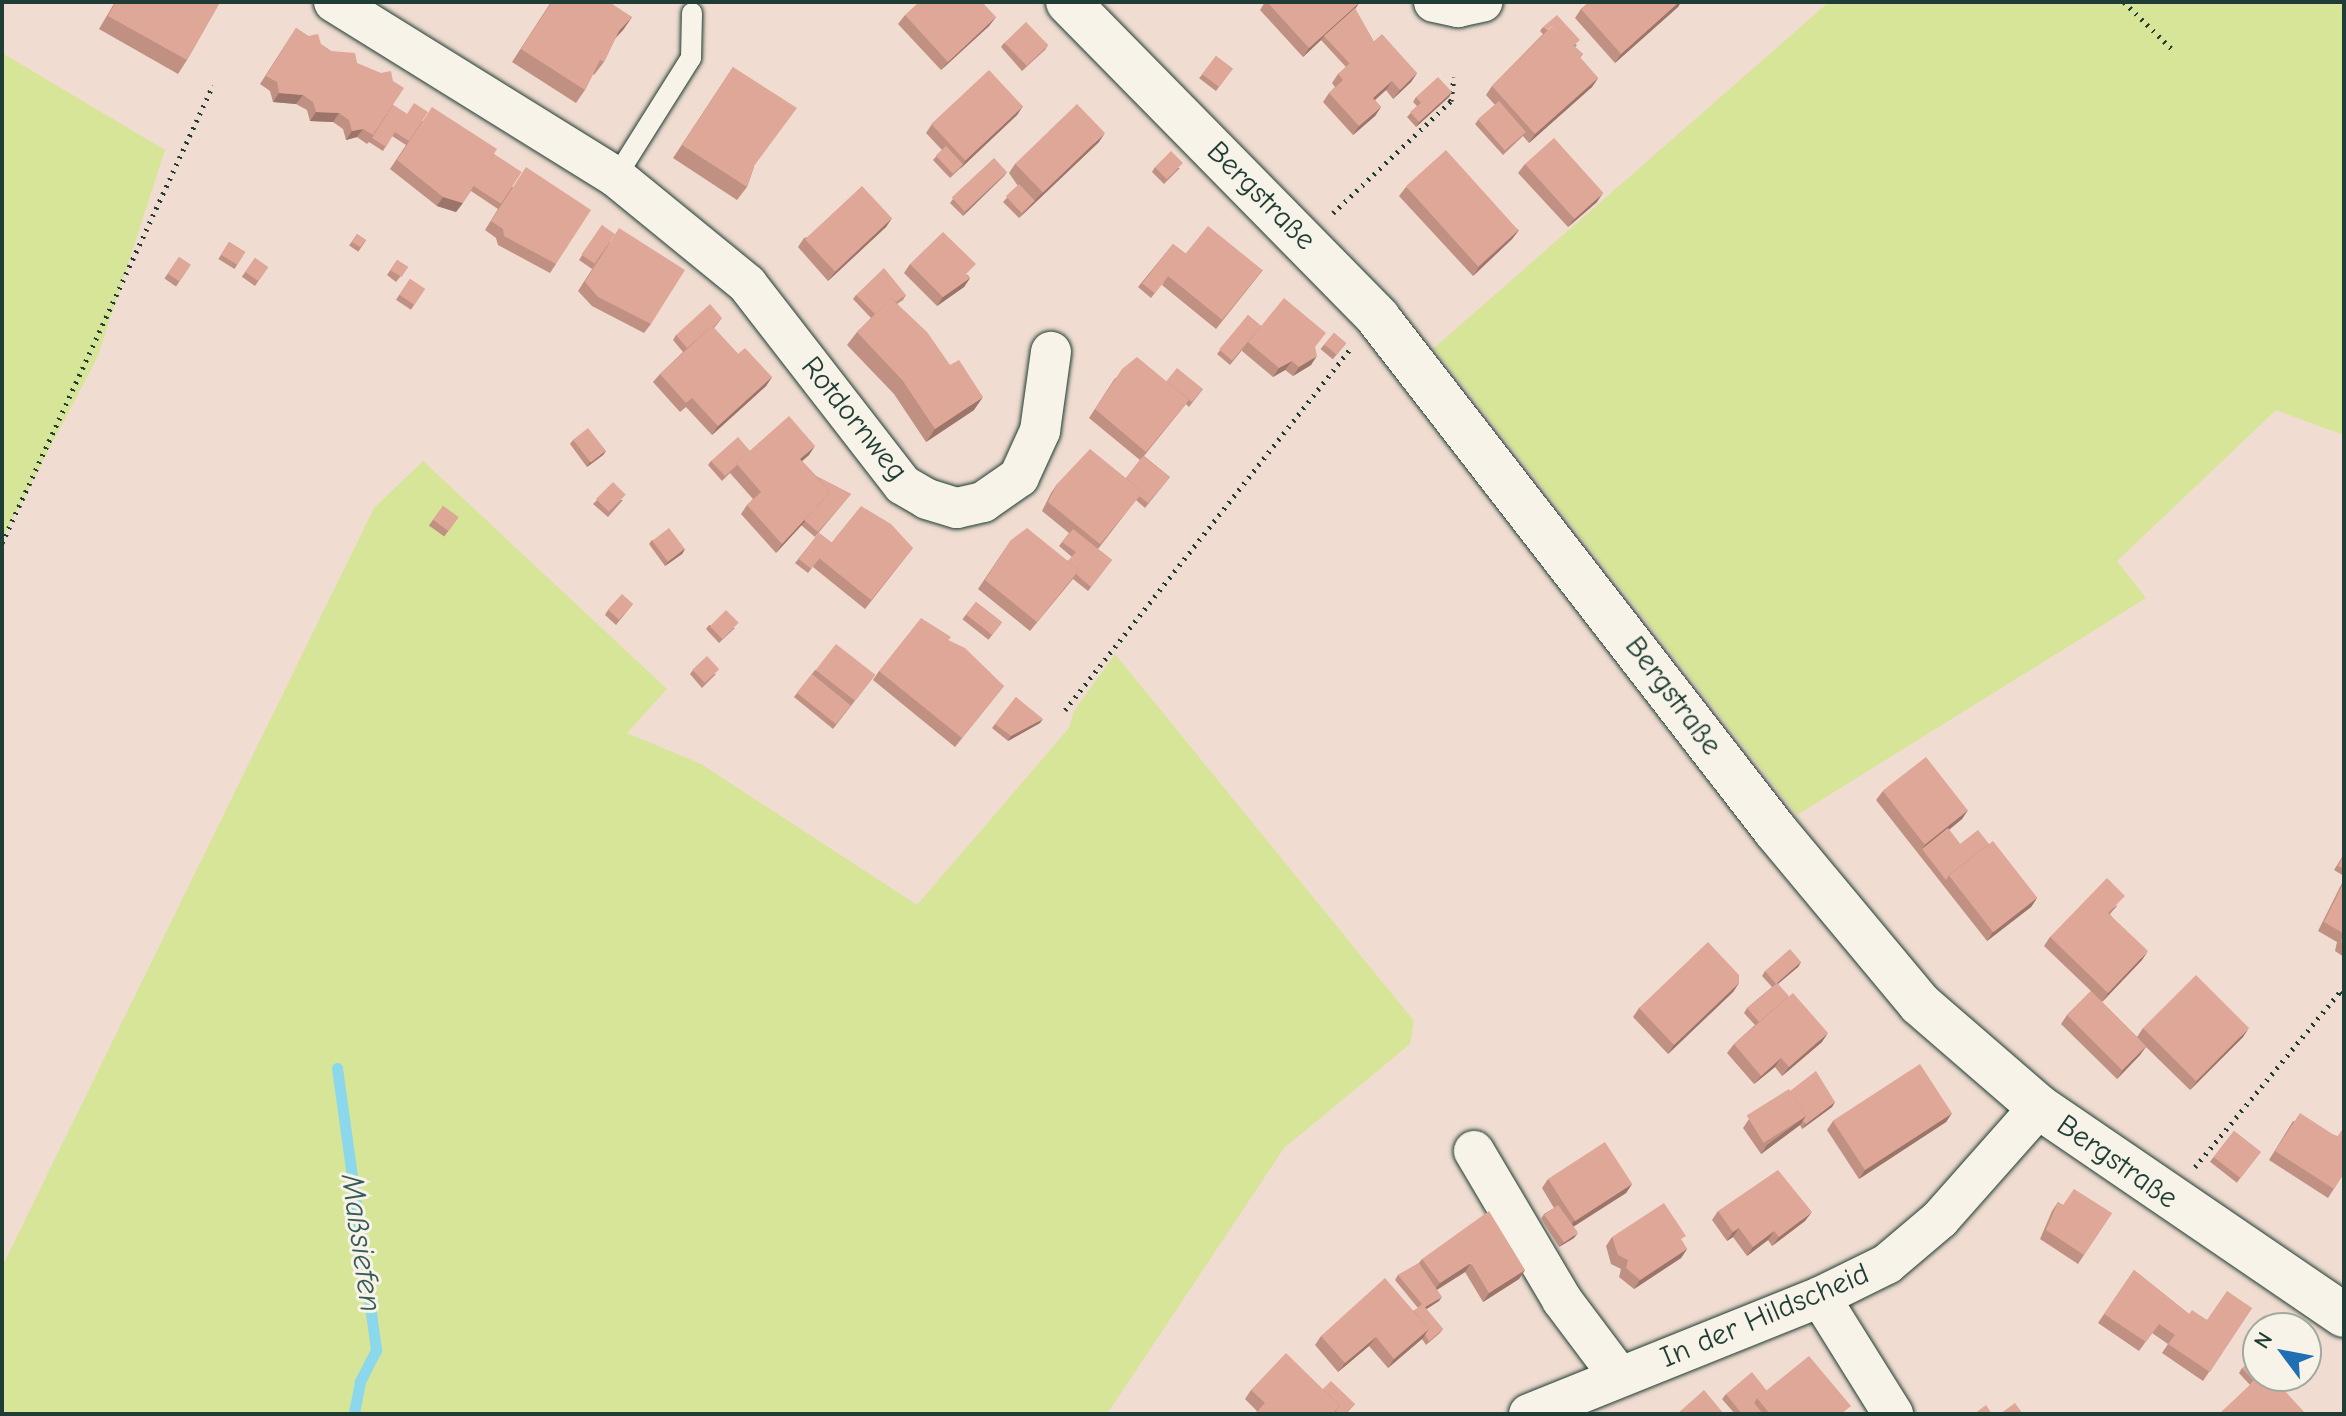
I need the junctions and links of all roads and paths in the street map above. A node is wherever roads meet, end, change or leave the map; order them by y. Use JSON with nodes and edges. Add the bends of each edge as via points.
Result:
{"nodes":[{"id":1,"x":334,"y":2,"type":"edge"},
{"id":2,"x":1068,"y":2,"type":"edge"},
{"id":3,"x":1434,"y":2,"type":"edge"},
{"id":4,"x":1482,"y":2,"type":"edge"},
{"id":5,"x":2124,"y":2,"type":"edge"},
{"id":6,"x":692,"y":13,"type":"dead end"},
{"id":7,"x":2174,"y":51,"type":"dead end"},
{"id":8,"x":1454,"y":77,"type":"dead end"},
{"id":9,"x":213,"y":85,"type":"dead end"},
{"id":10,"x":616,"y":177,"type":"junction"},
{"id":11,"x":1305,"y":240,"type":"junction"},
{"id":12,"x":1378,"y":318,"type":"junction"},
{"id":13,"x":1051,"y":352,"type":"dead end"},
{"id":14,"x":2,"y":543,"type":"edge"},
{"id":15,"x":1065,"y":710,"type":"dead end"},
{"id":16,"x":2344,"y":997,"type":"edge"},
{"id":17,"x":2039,"y":1107,"type":"junction"},
{"id":18,"x":1474,"y":1151,"type":"dead end"},
{"id":19,"x":2169,"y":1199,"type":"junction"},
{"id":20,"x":1820,"y":1297,"type":"junction"},
{"id":21,"x":2344,"y":1315,"type":"edge"},
{"id":22,"x":1619,"y":1376,"type":"junction"},
{"id":23,"x":1529,"y":1414,"type":"edge"},
{"id":24,"x":1893,"y":1414,"type":"edge"}],
"edges":[{"from":1,"to":10,"type":"street","name":"Rotdornweg"},
{"from":2,"to":11,"type":"street","name":"Bergstraße"},
{"from":3,"to":4,"type":"street","via":[[1458,7]]},
{"from":5,"to":7,"type":"path"},
{"from":6,"to":10,"type":"lane","via":[[691,58]]},
{"from":8,"to":11,"type":"path","via":[[1451,101]]},
{"from":9,"to":14,"type":"path"},
{"from":10,"to":13,"type":"street","name":"Rotdornweg","via":[[747,284],[903,485],[927,499],[957,508],[983,502],[1019,477],[1040,431]]},
{"from":11,"to":12,"type":"street","name":"Bergstraße"},
{"from":12,"to":15,"type":"path"},
{"from":12,"to":17,"type":"street","name":"Bergstraße","via":[[1851,925],[1920,1004]]},
{"from":16,"to":19,"type":"path","via":[[2340,992]]},
{"from":17,"to":19,"type":"street","name":"Bergstraße"},
{"from":17,"to":20,"type":"street","name":"In der Hildscheid","via":[[1940,1219],[1887,1264]]},
{"from":18,"to":22,"type":"street","via":[[1562,1300]]},
{"from":19,"to":21,"type":"street","name":"Bergstraße"},
{"from":20,"to":22,"type":"street","name":"In der Hildscheid"},
{"from":20,"to":24,"type":"street"},
{"from":22,"to":23,"type":"street","name":"In der Hildscheid"}]}
